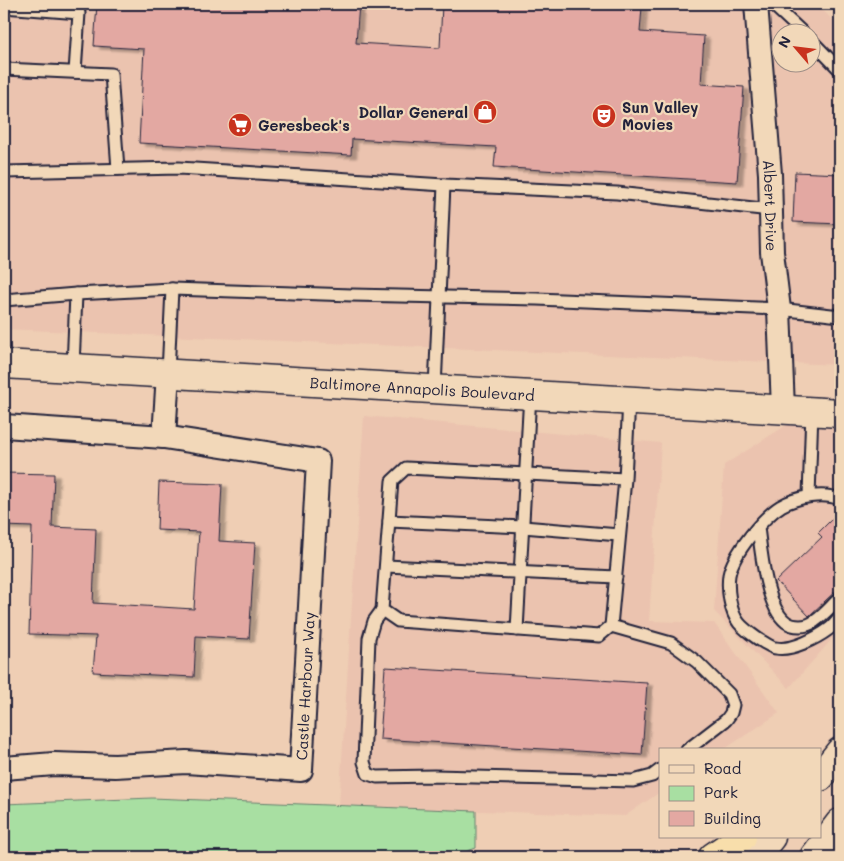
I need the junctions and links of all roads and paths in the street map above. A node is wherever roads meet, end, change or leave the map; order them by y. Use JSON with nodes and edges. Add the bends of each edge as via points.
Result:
{"nodes":[{"id":1,"x":756,"y":4,"type":"edge"},
{"id":2,"x":772,"y":4,"type":"edge"},
{"id":3,"x":4,"y":7,"type":"edge"},
{"id":4,"x":791,"y":22,"type":"edge"},
{"id":5,"x":822,"y":51,"type":"edge"},
{"id":6,"x":4,"y":69,"type":"edge"},
{"id":7,"x":840,"y":70,"type":"edge"},
{"id":8,"x":75,"y":72,"type":"junction"},
{"id":9,"x":118,"y":169,"type":"junction"},
{"id":10,"x":4,"y":172,"type":"edge"},
{"id":11,"x":444,"y":185,"type":"junction"},
{"id":12,"x":771,"y":210,"type":"junction"},
{"id":13,"x":172,"y":288,"type":"junction"},
{"id":14,"x":76,"y":294,"type":"junction"},
{"id":15,"x":439,"y":297,"type":"junction"},
{"id":16,"x":4,"y":300,"type":"edge"},
{"id":17,"x":779,"y":308,"type":"junction"},
{"id":18,"x":840,"y":316,"type":"edge"},
{"id":19,"x":4,"y":364,"type":"edge"},
{"id":20,"x":73,"y":367,"type":"junction"},
{"id":21,"x":168,"y":372,"type":"junction"},
{"id":22,"x":435,"y":388,"type":"junction"},
{"id":23,"x":530,"y":394,"type":"junction"},
{"id":24,"x":629,"y":400,"type":"junction"},
{"id":25,"x":783,"y":409,"type":"junction"},
{"id":26,"x":812,"y":411,"type":"junction"},
{"id":27,"x":840,"y":412,"type":"edge"},
{"id":28,"x":4,"y":426,"type":"edge"},
{"id":29,"x":164,"y":437,"type":"junction"},
{"id":30,"x":526,"y":474,"type":"junction"},
{"id":31,"x":624,"y":479,"type":"junction"},
{"id":32,"x":809,"y":496,"type":"junction"},
{"id":33,"x":840,"y":499,"type":"edge"},
{"id":34,"x":389,"y":521,"type":"junction"},
{"id":35,"x":758,"y":527,"type":"junction"},
{"id":36,"x":523,"y":528,"type":"junction"},
{"id":37,"x":619,"y":535,"type":"junction"},
{"id":38,"x":386,"y":566,"type":"junction"},
{"id":39,"x":520,"y":572,"type":"junction"},
{"id":40,"x":616,"y":577,"type":"junction"},
{"id":41,"x":840,"y":598,"type":"edge"},
{"id":42,"x":382,"y":610,"type":"junction"},
{"id":43,"x":840,"y":618,"type":"edge"},
{"id":44,"x":611,"y":626,"type":"junction"},
{"id":45,"x":517,"y":630,"type":"junction"},
{"id":46,"x":690,"y":748,"type":"edge"},
{"id":47,"x":840,"y":752,"type":"edge"},
{"id":48,"x":4,"y":768,"type":"edge"},
{"id":49,"x":659,"y":771,"type":"edge"},
{"id":50,"x":822,"y":774,"type":"edge"},
{"id":51,"x":840,"y":823,"type":"edge"},
{"id":52,"x":741,"y":838,"type":"edge"},
{"id":53,"x":770,"y":838,"type":"edge"},
{"id":54,"x":713,"y":857,"type":"edge"},
{"id":55,"x":755,"y":857,"type":"edge"},
{"id":56,"x":814,"y":857,"type":"edge"}],
"edges":[{"from":1,"to":12,"type":"street","name":"Albert Drive"},
{"from":2,"to":4,"type":"lane"},
{"from":3,"to":8,"type":"lane","via":[[79,13]]},
{"from":5,"to":7,"type":"lane"},
{"from":6,"to":8,"type":"lane"},
{"from":8,"to":9,"type":"lane","via":[[111,74]]},
{"from":9,"to":10,"type":"lane"},
{"from":9,"to":11,"type":"lane","via":[[179,168]]},
{"from":11,"to":12,"type":"lane","via":[[617,193]]},
{"from":11,"to":15,"type":"lane"},
{"from":12,"to":17,"type":"street","name":"Albert Drive"},
{"from":13,"to":14,"type":"lane"},
{"from":13,"to":15,"type":"lane"},
{"from":13,"to":21,"type":"lane"},
{"from":14,"to":16,"type":"lane"},
{"from":14,"to":20,"type":"lane"},
{"from":15,"to":17,"type":"lane"},
{"from":15,"to":22,"type":"lane"},
{"from":17,"to":18,"type":"lane"},
{"from":17,"to":25,"type":"street","name":"Albert Drive"},
{"from":19,"to":20,"type":"main road","name":"Baltimore Annapolis Boulevard"},
{"from":20,"to":21,"type":"main road","name":"Baltimore Annapolis Boulevard"},
{"from":21,"to":22,"type":"main road","name":"Baltimore Annapolis Boulevard"},
{"from":21,"to":29,"type":"street"},
{"from":22,"to":23,"type":"main road","name":"Baltimore Annapolis Boulevard"},
{"from":23,"to":24,"type":"main road","name":"Baltimore Annapolis Boulevard"},
{"from":23,"to":30,"type":"lane"},
{"from":24,"to":25,"type":"main road","name":"Baltimore Annapolis Boulevard"},
{"from":24,"to":31,"type":"lane"},
{"from":25,"to":26,"type":"main road","name":"Baltimore Annapolis Boulevard"},
{"from":26,"to":27,"type":"main road","name":"Baltimore Annapolis Boulevard"},
{"from":26,"to":32,"type":"lane"},
{"from":28,"to":29,"type":"street","name":"Castle Harbour Way"},
{"from":29,"to":48,"type":"street","name":"Castle Harbour Way","via":[[318,461],[301,770],[186,762]]},
{"from":30,"to":31,"type":"lane"},
{"from":30,"to":34,"type":"lane","via":[[406,468],[392,481]]},
{"from":30,"to":36,"type":"lane"},
{"from":31,"to":37,"type":"lane"},
{"from":32,"to":33,"type":"lane"},
{"from":32,"to":35,"type":"lane","via":[[782,506]]},
{"from":34,"to":36,"type":"lane"},
{"from":34,"to":38,"type":"lane"},
{"from":35,"to":41,"type":"lane","via":[[767,586],[778,614],[786,622],[805,626]]},
{"from":35,"to":43,"type":"lane","via":[[736,556],[729,575],[729,600],[738,623],[757,639],[776,648],[798,646],[830,628]]},
{"from":36,"to":37,"type":"lane"},
{"from":36,"to":39,"type":"lane"},
{"from":37,"to":40,"type":"lane"},
{"from":38,"to":39,"type":"lane"},
{"from":38,"to":42,"type":"lane"},
{"from":39,"to":40,"type":"lane"},
{"from":39,"to":45,"type":"lane"},
{"from":40,"to":44,"type":"lane"},
{"from":42,"to":45,"type":"lane","via":[[398,621]]},
{"from":42,"to":49,"type":"lane","via":[[374,621],[369,638],[364,762],[368,774],[633,780],[652,776]]},
{"from":44,"to":45,"type":"lane","via":[[599,636]]},
{"from":44,"to":46,"type":"lane","via":[[671,643],[697,662],[729,694],[734,705],[726,720]]},
{"from":47,"to":50,"type":"main road"},
{"from":51,"to":56,"type":"main road"},
{"from":52,"to":54,"type":"highway"},
{"from":53,"to":55,"type":"main road"}]}
